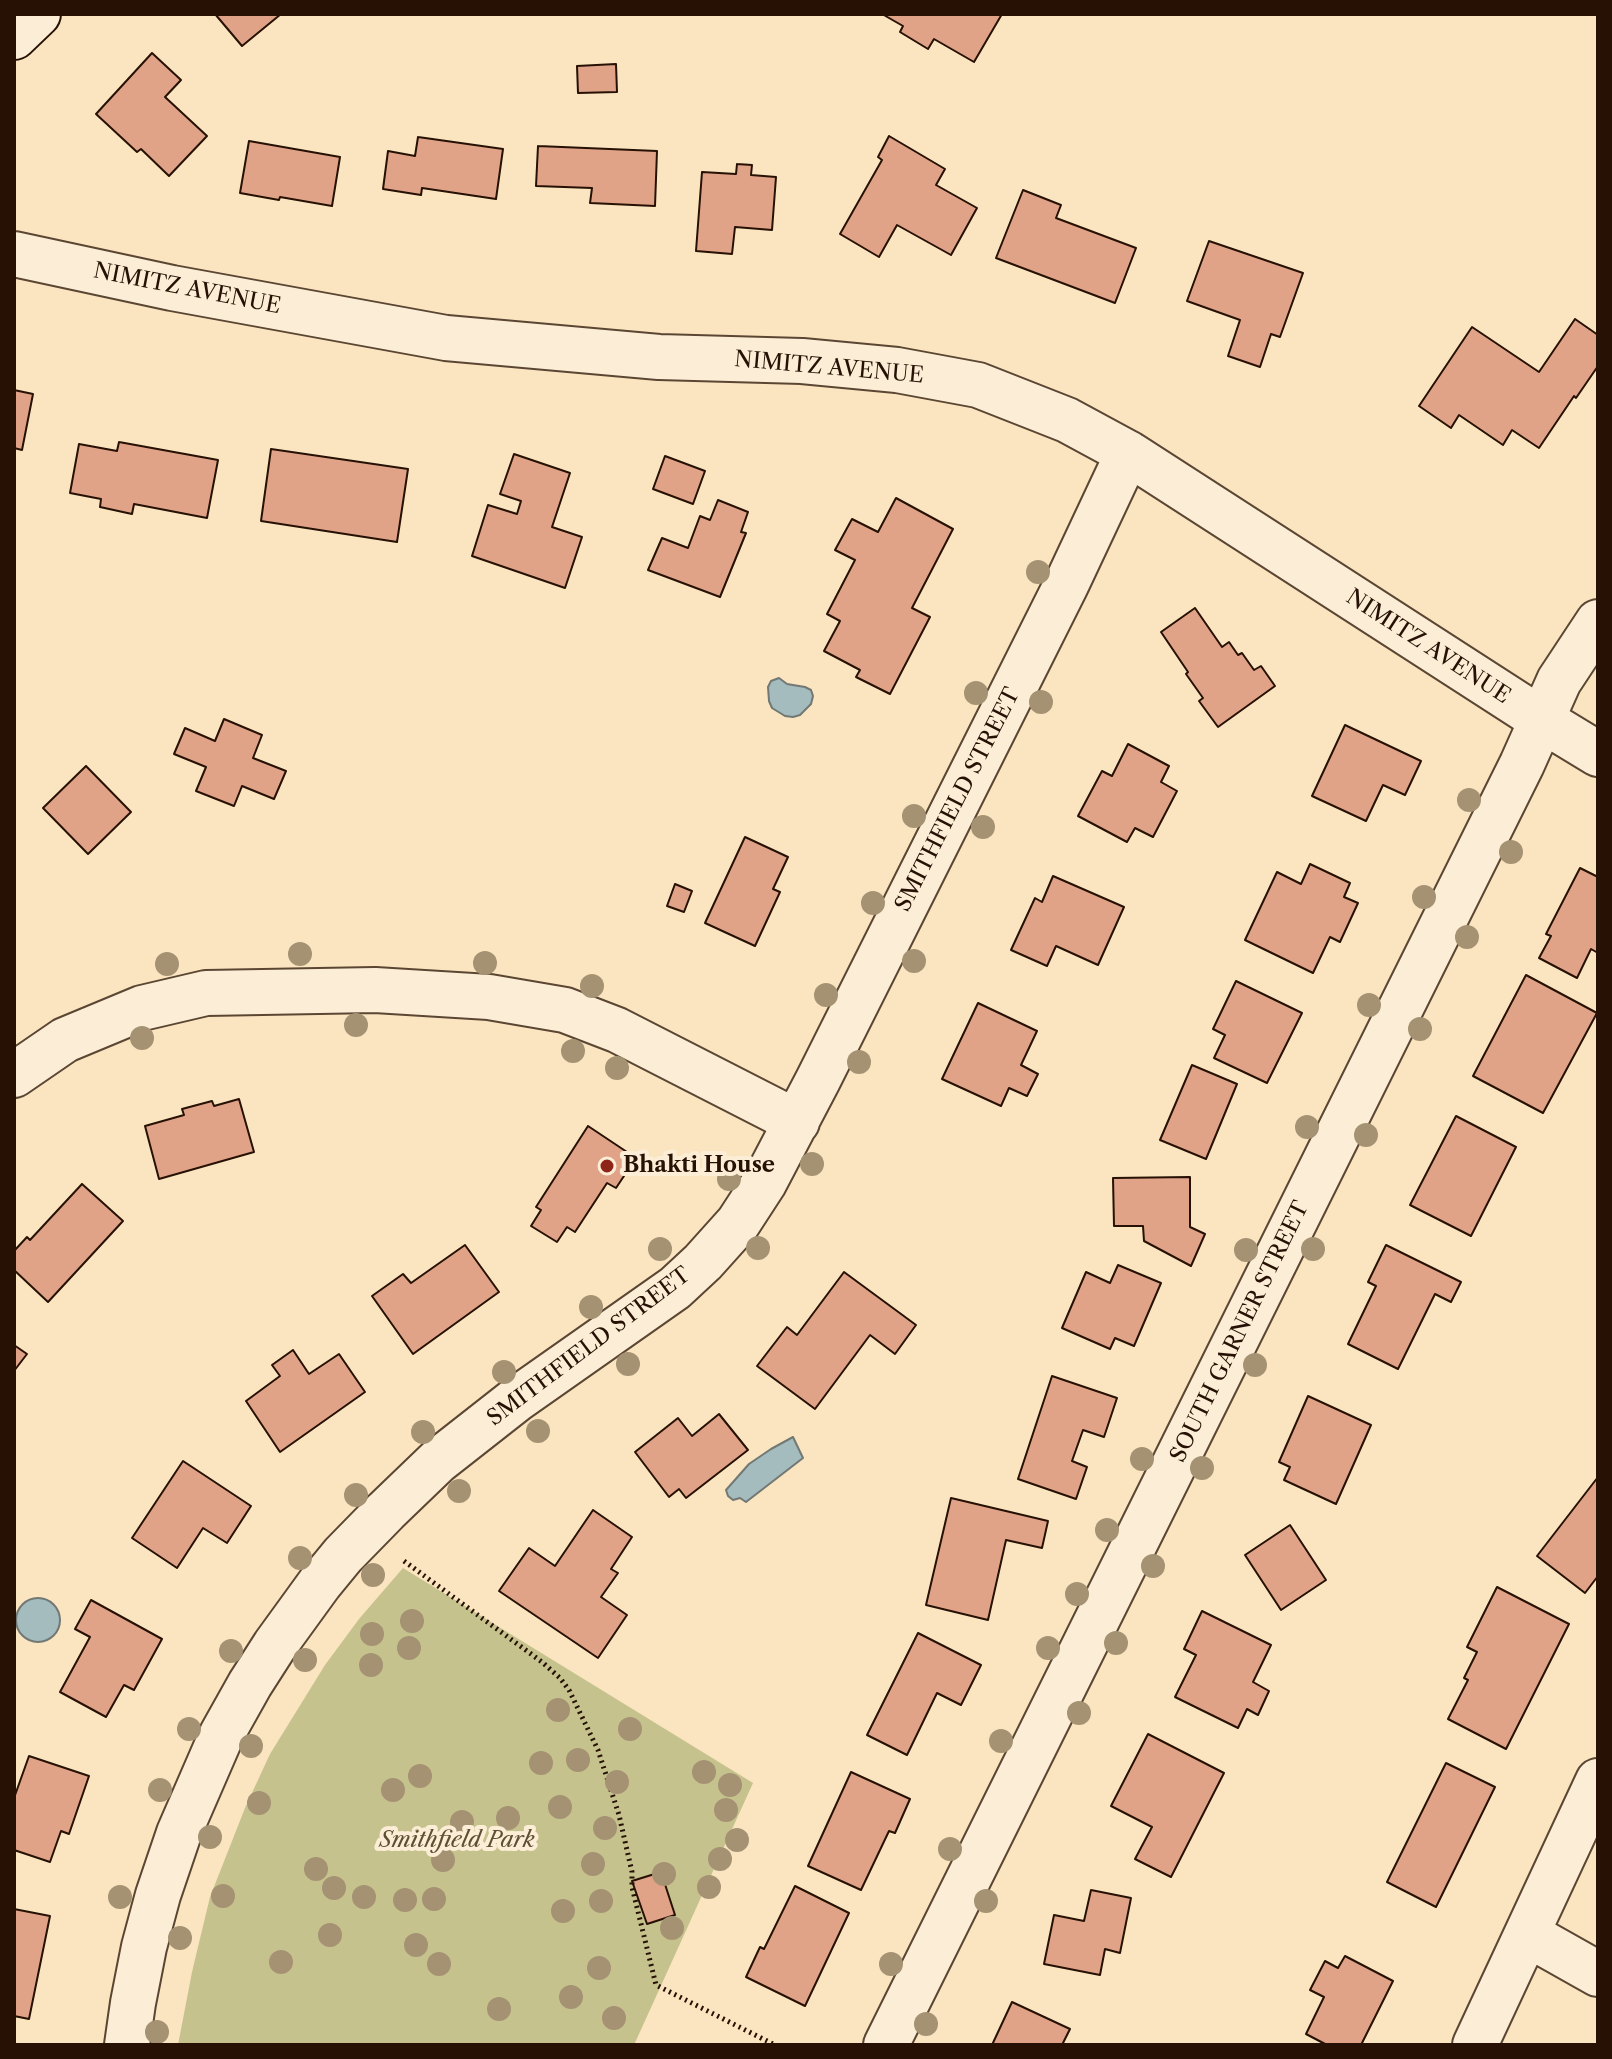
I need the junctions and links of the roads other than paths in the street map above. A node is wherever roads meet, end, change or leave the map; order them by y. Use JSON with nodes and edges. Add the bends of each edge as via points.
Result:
{"nodes":[{"id":1,"x":38,"y":14,"type":"edge"},
{"id":2,"x":14,"y":37,"type":"edge"},
{"id":3,"x":14,"y":254,"type":"edge"},
{"id":4,"x":1128,"y":453,"type":"junction"},
{"id":5,"x":1598,"y":622,"type":"edge"},
{"id":6,"x":1542,"y":720,"type":"junction"},
{"id":7,"x":1598,"y":754,"type":"edge"},
{"id":8,"x":14,"y":1075,"type":"edge"},
{"id":9,"x":797,"y":1122,"type":"junction"},
{"id":10,"x":1598,"y":1781,"type":"edge"},
{"id":11,"x":1527,"y":1934,"type":"junction"},
{"id":12,"x":1598,"y":1974,"type":"edge"},
{"id":13,"x":127,"y":2045,"type":"edge"},
{"id":14,"x":886,"y":2045,"type":"edge"},
{"id":15,"x":1475,"y":2045,"type":"edge"}],
"edges":[{"from":1,"to":2,"type":"street"},
{"from":3,"to":4,"type":"street","name":"NIMITZ AVENUE","via":[[446,338],[897,370],[978,385],[1067,420]]},
{"from":4,"to":6,"type":"street","name":"NIMITZ AVENUE"},
{"from":4,"to":9,"type":"street","name":"SMITHFIELD STREET"},
{"from":5,"to":6,"type":"street","name":"SOUTH GARNER STREET","via":[[1559,681]]},
{"from":6,"to":7,"type":"street","name":"NIMITZ AVENUE"},
{"from":6,"to":14,"type":"street","name":"SOUTH GARNER STREET"},
{"from":8,"to":9,"type":"street","via":[[65,1040],[142,1008],[206,993],[390,991],[489,997],[565,1010],[617,1030]]},
{"from":9,"to":13,"type":"street","name":"SMITHFIELD STREET","via":[[747,1210],[703,1262],[438,1461],[343,1555],[292,1621],[229,1722],[179,1833],[144,1947]]},
{"from":10,"to":11,"type":"street"},
{"from":11,"to":12,"type":"street"},
{"from":11,"to":15,"type":"street"}]}
